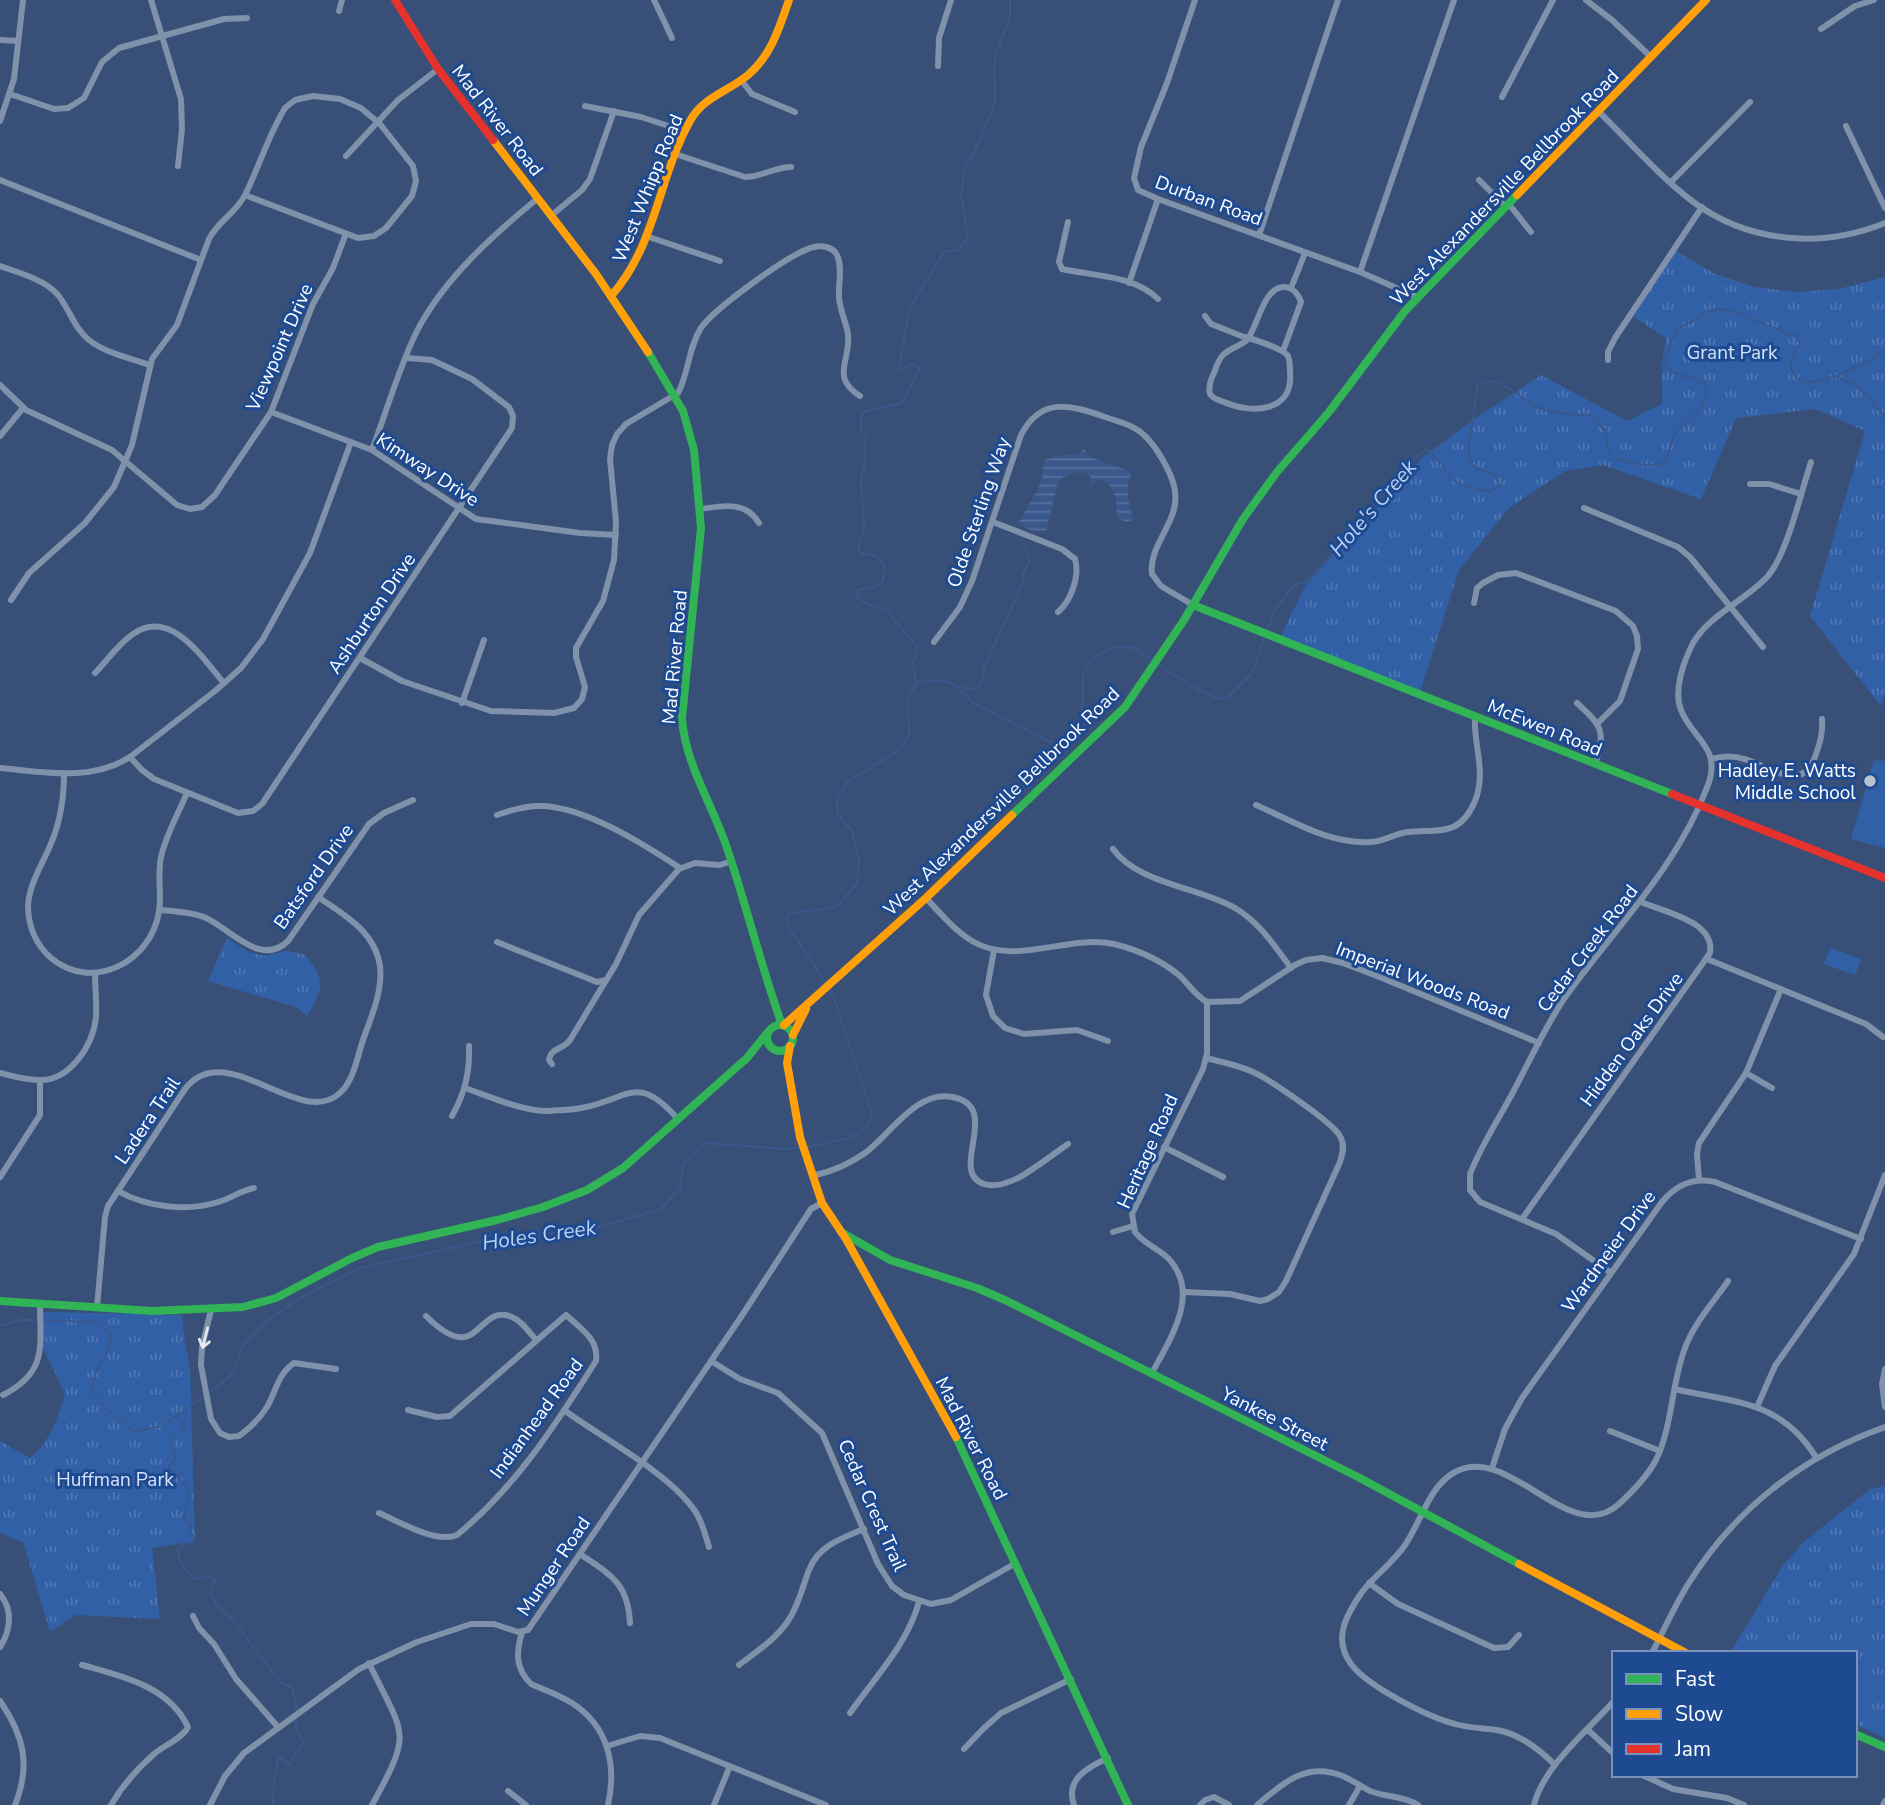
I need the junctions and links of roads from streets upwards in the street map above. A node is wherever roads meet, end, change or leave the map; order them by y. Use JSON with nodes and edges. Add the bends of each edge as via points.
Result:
{"nodes":[{"id":1,"x":23,"y":0,"type":"edge"},
{"id":2,"x":151,"y":0,"type":"edge"},
{"id":3,"x":342,"y":0,"type":"edge"},
{"id":4,"x":395,"y":0,"type":"edge"},
{"id":5,"x":654,"y":0,"type":"edge"},
{"id":6,"x":789,"y":0,"type":"edge"},
{"id":7,"x":951,"y":0,"type":"edge"},
{"id":8,"x":1195,"y":0,"type":"edge"},
{"id":9,"x":1338,"y":0,"type":"edge"},
{"id":10,"x":1454,"y":0,"type":"edge"},
{"id":11,"x":1553,"y":0,"type":"edge"},
{"id":12,"x":1586,"y":0,"type":"edge"},
{"id":13,"x":1706,"y":0,"type":"edge"},
{"id":14,"x":1874,"y":0,"type":"edge"},
{"id":15,"x":339,"y":11,"type":"dead end"},
{"id":16,"x":247,"y":18,"type":"dead end"},
{"id":17,"x":1821,"y":29,"type":"dead end"},
{"id":18,"x":162,"y":36,"type":"junction"},
{"id":19,"x":672,"y":38,"type":"dead end"},
{"id":20,"x":0,"y":40,"type":"edge"},
{"id":21,"x":18,"y":41,"type":"junction"},
{"id":22,"x":1651,"y":57,"type":"junction"},
{"id":23,"x":938,"y":66,"type":"dead end"},
{"id":24,"x":438,"y":69,"type":"junction"},
{"id":25,"x":740,"y":80,"type":"junction"},
{"id":26,"x":10,"y":94,"type":"junction"},
{"id":27,"x":1502,"y":97,"type":"dead end"},
{"id":28,"x":1750,"y":102,"type":"dead end"},
{"id":29,"x":585,"y":106,"type":"dead end"},
{"id":30,"x":614,"y":111,"type":"junction"},
{"id":31,"x":795,"y":112,"type":"dead end"},
{"id":32,"x":1599,"y":112,"type":"junction"},
{"id":33,"x":0,"y":121,"type":"edge"},
{"id":34,"x":377,"y":121,"type":"junction"},
{"id":35,"x":1846,"y":126,"type":"dead end"},
{"id":36,"x":684,"y":131,"type":"junction"},
{"id":37,"x":676,"y":154,"type":"junction"},
{"id":38,"x":346,"y":156,"type":"dead end"},
{"id":39,"x":178,"y":166,"type":"dead end"},
{"id":40,"x":791,"y":167,"type":"dead end"},
{"id":41,"x":0,"y":180,"type":"edge"},
{"id":42,"x":1479,"y":180,"type":"dead end"},
{"id":43,"x":1671,"y":182,"type":"junction"},
{"id":44,"x":245,"y":195,"type":"junction"},
{"id":45,"x":538,"y":198,"type":"junction"},
{"id":46,"x":1158,"y":199,"type":"junction"},
{"id":47,"x":1506,"y":205,"type":"junction"},
{"id":48,"x":1702,"y":208,"type":"junction"},
{"id":49,"x":1885,"y":208,"type":"edge"},
{"id":50,"x":552,"y":215,"type":"junction"},
{"id":51,"x":1068,"y":222,"type":"dead end"},
{"id":52,"x":1885,"y":223,"type":"edge"},
{"id":53,"x":1531,"y":232,"type":"dead end"},
{"id":54,"x":1259,"y":235,"type":"junction"},
{"id":55,"x":345,"y":236,"type":"junction"},
{"id":56,"x":646,"y":236,"type":"junction"},
{"id":57,"x":1305,"y":253,"type":"junction"},
{"id":58,"x":201,"y":260,"type":"junction"},
{"id":59,"x":720,"y":261,"type":"dead end"},
{"id":60,"x":0,"y":266,"type":"edge"},
{"id":61,"x":1360,"y":272,"type":"junction"},
{"id":62,"x":1129,"y":283,"type":"junction"},
{"id":63,"x":1290,"y":288,"type":"junction"},
{"id":64,"x":611,"y":296,"type":"junction"},
{"id":65,"x":1417,"y":297,"type":"junction"},
{"id":66,"x":1158,"y":299,"type":"dead end"},
{"id":67,"x":1205,"y":316,"type":"dead end"},
{"id":68,"x":1249,"y":338,"type":"junction"},
{"id":69,"x":1283,"y":351,"type":"junction"},
{"id":70,"x":407,"y":358,"type":"junction"},
{"id":71,"x":1608,"y":360,"type":"dead end"},
{"id":72,"x":149,"y":365,"type":"junction"},
{"id":73,"x":0,"y":385,"type":"edge"},
{"id":74,"x":676,"y":395,"type":"junction"},
{"id":75,"x":860,"y":397,"type":"dead end"},
{"id":76,"x":23,"y":408,"type":"junction"},
{"id":77,"x":271,"y":412,"type":"junction"},
{"id":78,"x":0,"y":436,"type":"edge"},
{"id":79,"x":351,"y":442,"type":"junction"},
{"id":80,"x":372,"y":450,"type":"junction"},
{"id":81,"x":126,"y":462,"type":"junction"},
{"id":82,"x":1811,"y":462,"type":"dead end"},
{"id":83,"x":1750,"y":484,"type":"dead end"},
{"id":84,"x":1801,"y":494,"type":"junction"},
{"id":85,"x":1584,"y":508,"type":"dead end"},
{"id":86,"x":460,"y":509,"type":"junction"},
{"id":87,"x":700,"y":509,"type":"junction"},
{"id":88,"x":993,"y":522,"type":"junction"},
{"id":89,"x":759,"y":523,"type":"dead end"},
{"id":90,"x":616,"y":536,"type":"junction"},
{"id":91,"x":11,"y":600,"type":"dead end"},
{"id":92,"x":1474,"y":603,"type":"dead end"},
{"id":93,"x":1193,"y":605,"type":"junction"},
{"id":94,"x":1731,"y":607,"type":"junction"},
{"id":95,"x":1058,"y":612,"type":"dead end"},
{"id":96,"x":484,"y":640,"type":"dead end"},
{"id":97,"x":934,"y":642,"type":"dead end"},
{"id":98,"x":1763,"y":648,"type":"dead end"},
{"id":99,"x":360,"y":658,"type":"junction"},
{"id":100,"x":95,"y":673,"type":"dead end"},
{"id":101,"x":224,"y":684,"type":"junction"},
{"id":102,"x":462,"y":702,"type":"junction"},
{"id":103,"x":1577,"y":703,"type":"dead end"},
{"id":104,"x":1475,"y":716,"type":"junction"},
{"id":105,"x":1822,"y":719,"type":"dead end"},
{"id":106,"x":1598,"y":723,"type":"junction"},
{"id":107,"x":130,"y":757,"type":"junction"},
{"id":108,"x":1711,"y":759,"type":"junction"},
{"id":109,"x":1595,"y":764,"type":"junction"},
{"id":110,"x":0,"y":768,"type":"edge"},
{"id":111,"x":64,"y":774,"type":"junction"},
{"id":112,"x":187,"y":793,"type":"junction"},
{"id":113,"x":413,"y":800,"type":"dead end"},
{"id":114,"x":1256,"y":805,"type":"dead end"},
{"id":115,"x":1699,"y":805,"type":"junction"},
{"id":116,"x":497,"y":815,"type":"dead end"},
{"id":117,"x":1113,"y":849,"type":"dead end"},
{"id":118,"x":732,"y":861,"type":"junction"},
{"id":119,"x":680,"y":868,"type":"junction"},
{"id":120,"x":1885,"y":878,"type":"edge"},
{"id":121,"x":318,"y":897,"type":"junction"},
{"id":122,"x":926,"y":898,"type":"junction"},
{"id":123,"x":1641,"y":902,"type":"junction"},
{"id":124,"x":159,"y":910,"type":"junction"},
{"id":125,"x":497,"y":942,"type":"dead end"},
{"id":126,"x":994,"y":950,"type":"junction"},
{"id":127,"x":1707,"y":959,"type":"junction"},
{"id":128,"x":1291,"y":968,"type":"junction"},
{"id":129,"x":95,"y":973,"type":"junction"},
{"id":130,"x":606,"y":980,"type":"junction"},
{"id":131,"x":1781,"y":989,"type":"junction"},
{"id":132,"x":771,"y":994,"type":"junction"},
{"id":133,"x":812,"y":1002,"type":"junction"},
{"id":134,"x":1207,"y":1002,"type":"junction"},
{"id":135,"x":783,"y":1025,"type":"junction"},
{"id":136,"x":770,"y":1030,"type":"junction"},
{"id":137,"x":793,"y":1035,"type":"junction"},
{"id":138,"x":1883,"y":1037,"type":"dead end"},
{"id":139,"x":1108,"y":1041,"type":"dead end"},
{"id":140,"x":1539,"y":1043,"type":"junction"},
{"id":141,"x":469,"y":1046,"type":"dead end"},
{"id":142,"x":790,"y":1046,"type":"junction"},
{"id":143,"x":774,"y":1049,"type":"junction"},
{"id":144,"x":747,"y":1058,"type":"junction"},
{"id":145,"x":1206,"y":1058,"type":"junction"},
{"id":146,"x":552,"y":1064,"type":"dead end"},
{"id":147,"x":0,"y":1073,"type":"edge"},
{"id":148,"x":1746,"y":1073,"type":"junction"},
{"id":149,"x":40,"y":1081,"type":"junction"},
{"id":150,"x":790,"y":1087,"type":"junction"},
{"id":151,"x":465,"y":1088,"type":"junction"},
{"id":152,"x":1772,"y":1088,"type":"dead end"},
{"id":153,"x":452,"y":1116,"type":"dead end"},
{"id":154,"x":678,"y":1119,"type":"junction"},
{"id":155,"x":1068,"y":1144,"type":"dead end"},
{"id":156,"x":1164,"y":1147,"type":"junction"},
{"id":157,"x":1885,"y":1175,"type":"edge"},
{"id":158,"x":812,"y":1176,"type":"junction"},
{"id":159,"x":0,"y":1177,"type":"edge"},
{"id":160,"x":1223,"y":1177,"type":"dead end"},
{"id":161,"x":1699,"y":1180,"type":"junction"},
{"id":162,"x":254,"y":1188,"type":"dead end"},
{"id":163,"x":118,"y":1191,"type":"junction"},
{"id":164,"x":821,"y":1203,"type":"junction"},
{"id":165,"x":1522,"y":1219,"type":"junction"},
{"id":166,"x":1133,"y":1226,"type":"junction"},
{"id":167,"x":841,"y":1231,"type":"junction"},
{"id":168,"x":1113,"y":1232,"type":"dead end"},
{"id":169,"x":1861,"y":1239,"type":"junction"},
{"id":170,"x":1611,"y":1273,"type":"junction"},
{"id":171,"x":1728,"y":1281,"type":"dead end"},
{"id":172,"x":1184,"y":1292,"type":"junction"},
{"id":173,"x":0,"y":1301,"type":"edge"},
{"id":174,"x":40,"y":1303,"type":"junction"},
{"id":175,"x":97,"y":1307,"type":"junction"},
{"id":176,"x":211,"y":1310,"type":"junction"},
{"id":177,"x":426,"y":1316,"type":"dead end"},
{"id":178,"x":536,"y":1340,"type":"junction"},
{"id":179,"x":711,"y":1361,"type":"junction"},
{"id":180,"x":336,"y":1369,"type":"dead end"},
{"id":181,"x":1885,"y":1370,"type":"edge"},
{"id":182,"x":1152,"y":1373,"type":"junction"},
{"id":183,"x":1675,"y":1390,"type":"junction"},
{"id":184,"x":3,"y":1395,"type":"dead end"},
{"id":185,"x":1758,"y":1407,"type":"junction"},
{"id":186,"x":1885,"y":1407,"type":"edge"},
{"id":187,"x":408,"y":1410,"type":"dead end"},
{"id":188,"x":564,"y":1410,"type":"junction"},
{"id":189,"x":1885,"y":1427,"type":"edge"},
{"id":190,"x":1610,"y":1431,"type":"dead end"},
{"id":191,"x":1660,"y":1451,"type":"junction"},
{"id":192,"x":1816,"y":1457,"type":"junction"},
{"id":193,"x":642,"y":1464,"type":"junction"},
{"id":194,"x":1492,"y":1468,"type":"junction"},
{"id":195,"x":1424,"y":1511,"type":"junction"},
{"id":196,"x":379,"y":1514,"type":"dead end"},
{"id":197,"x":864,"y":1529,"type":"junction"},
{"id":198,"x":709,"y":1546,"type":"dead end"},
{"id":199,"x":580,"y":1554,"type":"junction"},
{"id":200,"x":1016,"y":1563,"type":"junction"},
{"id":201,"x":1370,"y":1583,"type":"junction"},
{"id":202,"x":0,"y":1594,"type":"edge"},
{"id":203,"x":919,"y":1602,"type":"junction"},
{"id":204,"x":193,"y":1616,"type":"dead end"},
{"id":205,"x":630,"y":1623,"type":"dead end"},
{"id":206,"x":522,"y":1632,"type":"junction"},
{"id":207,"x":1519,"y":1635,"type":"dead end"},
{"id":208,"x":1660,"y":1639,"type":"junction"},
{"id":209,"x":0,"y":1647,"type":"edge"},
{"id":210,"x":1653,"y":1651,"type":"edge"},
{"id":211,"x":1682,"y":1651,"type":"edge"},
{"id":212,"x":369,"y":1663,"type":"junction"},
{"id":213,"x":82,"y":1665,"type":"dead end"},
{"id":214,"x":739,"y":1665,"type":"dead end"},
{"id":215,"x":1071,"y":1679,"type":"junction"},
{"id":216,"x":0,"y":1701,"type":"edge"},
{"id":217,"x":1612,"y":1703,"type":"edge"},
{"id":218,"x":849,"y":1713,"type":"dead end"},
{"id":219,"x":278,"y":1727,"type":"junction"},
{"id":220,"x":1588,"y":1730,"type":"junction"},
{"id":221,"x":1857,"y":1735,"type":"edge"},
{"id":222,"x":607,"y":1746,"type":"junction"},
{"id":223,"x":1885,"y":1747,"type":"edge"},
{"id":224,"x":964,"y":1749,"type":"dead end"},
{"id":225,"x":1612,"y":1752,"type":"edge"},
{"id":226,"x":1108,"y":1758,"type":"junction"},
{"id":227,"x":1555,"y":1765,"type":"junction"},
{"id":228,"x":730,"y":1766,"type":"junction"},
{"id":229,"x":1646,"y":1777,"type":"edge"},
{"id":230,"x":1360,"y":1786,"type":"junction"},
{"id":231,"x":509,"y":1791,"type":"dead end"},
{"id":232,"x":812,"y":1802,"type":"edge"},
{"id":233,"x":15,"y":1805,"type":"edge"},
{"id":234,"x":111,"y":1805,"type":"edge"},
{"id":235,"x":210,"y":1805,"type":"edge"},
{"id":236,"x":372,"y":1805,"type":"edge"},
{"id":237,"x":526,"y":1805,"type":"edge"},
{"id":238,"x":608,"y":1805,"type":"edge"},
{"id":239,"x":714,"y":1805,"type":"edge"},
{"id":240,"x":826,"y":1805,"type":"edge"},
{"id":241,"x":1074,"y":1805,"type":"edge"},
{"id":242,"x":1128,"y":1805,"type":"edge"},
{"id":243,"x":1200,"y":1805,"type":"edge"},
{"id":244,"x":1229,"y":1805,"type":"edge"},
{"id":245,"x":1257,"y":1805,"type":"edge"},
{"id":246,"x":1349,"y":1805,"type":"edge"},
{"id":247,"x":1418,"y":1805,"type":"edge"},
{"id":248,"x":1534,"y":1805,"type":"edge"},
{"id":249,"x":1744,"y":1805,"type":"edge"}],
"edges":[{"from":1,"to":21,"type":"street"},
{"from":2,"to":18,"type":"street"},
{"from":3,"to":15,"type":"street"},
{"from":4,"to":24,"type":"street","name":"Mad River Road"},
{"from":5,"to":19,"type":"street"},
{"from":6,"to":25,"type":"street","name":"West Whipp Road","via":[[761,61]]},
{"from":7,"to":23,"type":"street","via":[[939,38]]},
{"from":8,"to":46,"type":"street","name":"Durban Road","via":[[1134,178],[1138,190]]},
{"from":9,"to":54,"type":"street"},
{"from":10,"to":61,"type":"street"},
{"from":11,"to":27,"type":"street"},
{"from":12,"to":22,"type":"street"},
{"from":13,"to":22,"type":"street","name":"West Alexandersville Bellbrook Road"},
{"from":14,"to":17,"type":"street","via":[[1855,6]]},
{"from":16,"to":18,"type":"street","via":[[224,19]]},
{"from":18,"to":26,"type":"street","via":[[113,51],[102,62],[84,98],[74,106],[54,109]]},
{"from":18,"to":39,"type":"street","via":[[183,107]]},
{"from":20,"to":21,"type":"street"},
{"from":21,"to":26,"type":"street"},
{"from":22,"to":32,"type":"street","name":"West Alexandersville Bellbrook Road"},
{"from":24,"to":34,"type":"street"},
{"from":24,"to":45,"type":"street","name":"Mad River Road"},
{"from":25,"to":31,"type":"street","via":[[752,94]]},
{"from":25,"to":36,"type":"street","name":"West Whipp Road","via":[[705,102]]},
{"from":26,"to":33,"type":"street"},
{"from":28,"to":43,"type":"street"},
{"from":29,"to":30,"type":"street"},
{"from":30,"to":36,"type":"street"},
{"from":30,"to":50,"type":"street","via":[[590,179]]},
{"from":32,"to":43,"type":"street"},
{"from":32,"to":47,"type":"street","name":"West Alexandersville Bellbrook Road"},
{"from":34,"to":38,"type":"street"},
{"from":34,"to":44,"type":"street","via":[[340,99],[313,96],[295,100],[282,114]]},
{"from":34,"to":55,"type":"street","via":[[416,175],[412,196],[382,231],[367,238]]},
{"from":35,"to":49,"type":"street"},
{"from":36,"to":37,"type":"street","name":"West Whipp Road"},
{"from":37,"to":40,"type":"street","via":[[745,177]]},
{"from":37,"to":56,"type":"street","name":"West Whipp Road"},
{"from":41,"to":58,"type":"street"},
{"from":42,"to":47,"type":"street"},
{"from":43,"to":48,"type":"street"},
{"from":44,"to":55,"type":"street"},
{"from":44,"to":58,"type":"street","via":[[213,231]]},
{"from":45,"to":50,"type":"street","name":"Mad River Road"},
{"from":45,"to":70,"type":"street","via":[[467,264],[428,313]]},
{"from":46,"to":54,"type":"street","name":"Durban Road"},
{"from":46,"to":62,"type":"street"},
{"from":47,"to":53,"type":"street"},
{"from":47,"to":65,"type":"street","name":"West Alexandersville Bellbrook Road"},
{"from":48,"to":52,"type":"street","via":[[1745,229],[1798,239],[1843,236]]},
{"from":48,"to":71,"type":"street","via":[[1615,338]]},
{"from":50,"to":64,"type":"street","name":"Mad River Road"},
{"from":51,"to":62,"type":"street","via":[[1059,262],[1062,269]]},
{"from":54,"to":57,"type":"street","name":"Durban Road"},
{"from":55,"to":77,"type":"street","name":"Viewpoint Drive"},
{"from":56,"to":59,"type":"street"},
{"from":56,"to":64,"type":"street","name":"West Whipp Road","via":[[627,277]]},
{"from":57,"to":61,"type":"street","name":"Durban Road"},
{"from":57,"to":63,"type":"street"},
{"from":58,"to":72,"type":"street","via":[[177,325]]},
{"from":60,"to":72,"type":"street","via":[[51,289],[78,330],[95,345]]},
{"from":61,"to":65,"type":"street","name":"Durban Road"},
{"from":62,"to":66,"type":"street"},
{"from":63,"to":68,"type":"street","via":[[1272,290]]},
{"from":63,"to":69,"type":"street","via":[[1301,305]]},
{"from":64,"to":74,"type":"street","name":"Mad River Road"},
{"from":65,"to":93,"type":"street","name":"West Alexandersville Bellbrook Road","via":[[1243,519]]},
{"from":67,"to":68,"type":"street","via":[[1211,324]]},
{"from":68,"to":69,"type":"street"},
{"from":68,"to":69,"type":"street","via":[[1221,357],[1210,386],[1213,398],[1248,410],[1272,405],[1291,382],[1289,359]]},
{"from":70,"to":80,"type":"street"},
{"from":70,"to":86,"type":"street","name":"Ashburton Drive","via":[[432,360],[456,370],[499,398],[511,412],[510,432]]},
{"from":72,"to":81,"type":"street"},
{"from":73,"to":76,"type":"street","name":"Viewpoint Drive"},
{"from":74,"to":75,"type":"street","via":[[697,335],[709,318],[794,256],[822,246],[835,251],[838,258],[838,297],[848,338],[843,373]]},
{"from":74,"to":87,"type":"street","name":"Mad River Road","via":[[691,434]]},
{"from":74,"to":90,"type":"street","via":[[626,424],[614,439],[610,459]]},
{"from":76,"to":78,"type":"street"},
{"from":76,"to":81,"type":"street","name":"Viewpoint Drive","via":[[104,446]]},
{"from":77,"to":79,"type":"street","name":"Kimway Drive"},
{"from":77,"to":81,"type":"street","name":"Viewpoint Drive","via":[[202,511],[177,505]]},
{"from":79,"to":80,"type":"street","name":"Kimway Drive"},
{"from":79,"to":101,"type":"street","via":[[305,564],[263,639]]},
{"from":80,"to":86,"type":"street","name":"Kimway Drive"},
{"from":81,"to":91,"type":"street","via":[[97,511],[38,564]]},
{"from":82,"to":84,"type":"street"},
{"from":83,"to":84,"type":"street","via":[[1769,484]]},
{"from":84,"to":94,"type":"street","via":[[1776,564]]},
{"from":85,"to":94,"type":"street","via":[[1678,547]]},
{"from":86,"to":90,"type":"street","name":"Kimway Drive","via":[[493,523]]},
{"from":86,"to":99,"type":"street","name":"Ashburton Drive"},
{"from":87,"to":89,"type":"street","via":[[740,507]]},
{"from":87,"to":118,"type":"street","name":"Mad River Road","via":[[683,740]]},
{"from":88,"to":93,"type":"street","name":"Olde Sterling Way","via":[[1021,435],[1041,412],[1069,406],[1130,426],[1150,441],[1176,495],[1152,574],[1161,586]]},
{"from":88,"to":95,"type":"street","via":[[1062,549],[1075,559],[1076,577]]},
{"from":88,"to":97,"type":"street","name":"Olde Sterling Way","via":[[965,597]]},
{"from":90,"to":102,"type":"street","via":[[603,601],[577,647],[585,687],[582,699],[568,711],[502,713]]},
{"from":92,"to":106,"type":"street","via":[[1483,583],[1516,573],[1628,619],[1637,636],[1637,655],[1620,701]]},
{"from":93,"to":104,"type":"street","name":"McEwen Road"},
{"from":93,"to":122,"type":"street","name":"West Alexandersville Bellbrook Road","via":[[1115,716]]},
{"from":94,"to":98,"type":"street"},
{"from":94,"to":108,"type":"street","via":[[1697,637],[1679,688],[1681,710]]},
{"from":96,"to":102,"type":"street"},
{"from":99,"to":102,"type":"street","via":[[402,681]]},
{"from":99,"to":112,"type":"street","name":"Ashburton Drive","via":[[258,808],[238,813]]},
{"from":100,"to":101,"type":"street","via":[[134,633],[159,627],[184,638]]},
{"from":101,"to":107,"type":"street"},
{"from":103,"to":106,"type":"street"},
{"from":104,"to":109,"type":"street","name":"McEwen Road"},
{"from":104,"to":114,"type":"street","via":[[1480,785],[1469,814],[1440,832],[1407,832],[1382,841],[1354,842],[1326,836]]},
{"from":105,"to":108,"type":"street","via":[[1821,742],[1813,764],[1802,774],[1788,776],[1738,757]]},
{"from":106,"to":109,"type":"street","via":[[1602,744]]},
{"from":107,"to":111,"type":"street","via":[[103,770]]},
{"from":107,"to":112,"type":"street","name":"Ashburton Drive","via":[[148,775]]},
{"from":108,"to":115,"type":"street","name":"Cedar Creek Road","via":[[1709,781]]},
{"from":109,"to":115,"type":"street","name":"McEwen Road"},
{"from":110,"to":111,"type":"street"},
{"from":111,"to":129,"type":"street","via":[[61,815],[31,891],[29,920],[39,946],[52,959]]},
{"from":112,"to":124,"type":"street","via":[[161,857]]},
{"from":113,"to":121,"type":"street","name":"Batsford Drive","via":[[369,824]]},
{"from":115,"to":120,"type":"street","name":"McEwen Road"},
{"from":115,"to":123,"type":"street","name":"Cedar Creek Road"},
{"from":116,"to":119,"type":"street","via":[[522,807],[559,809],[629,836]]},
{"from":117,"to":128,"type":"street","via":[[1146,873],[1223,902],[1250,918]]},
{"from":118,"to":119,"type":"street"},
{"from":118,"to":132,"type":"street","name":"Mad River Road"},
{"from":119,"to":130,"type":"street","via":[[639,915]]},
{"from":121,"to":124,"type":"street","name":"Batsford Drive","via":[[288,941],[270,950],[253,948],[202,916]]},
{"from":121,"to":163,"type":"street","name":"Ladera Trail","via":[[363,930],[380,967],[379,993],[344,1089],[332,1099],[315,1102],[227,1073],[204,1073],[185,1089]]},
{"from":122,"to":126,"type":"street","via":[[964,936]]},
{"from":122,"to":133,"type":"street","name":"West Alexandersville Bellbrook Road"},
{"from":123,"to":127,"type":"street","via":[[1702,928],[1710,940]]},
{"from":123,"to":140,"type":"street","name":"Cedar Creek Road","via":[[1568,994]]},
{"from":124,"to":129,"type":"street","via":[[150,937],[136,956],[112,970]]},
{"from":125,"to":130,"type":"street","via":[[597,982]]},
{"from":126,"to":134,"type":"street","via":[[1113,944],[1166,965]]},
{"from":126,"to":139,"type":"street","via":[[986,995],[1000,1024],[1024,1034],[1077,1030]]},
{"from":127,"to":131,"type":"street"},
{"from":127,"to":165,"type":"street","name":"Hidden Oaks Drive"},
{"from":128,"to":134,"type":"street","name":"Imperial Woods Road","via":[[1240,1001]]},
{"from":128,"to":140,"type":"street","name":"Imperial Woods Road","via":[[1316,958],[1343,963]]},
{"from":129,"to":149,"type":"street","via":[[96,1018],[83,1053],[57,1077]]},
{"from":130,"to":146,"type":"street","via":[[567,1045],[552,1051]]},
{"from":131,"to":138,"type":"street","via":[[1866,1024]]},
{"from":131,"to":148,"type":"street"},
{"from":132,"to":135,"type":"street","name":"Mad River Road"},
{"from":132,"to":136,"type":"street","name":"Mad River Road"},
{"from":133,"to":135,"type":"street","name":"West Alexandersville Bellbrook Road"},
{"from":133,"to":137,"type":"street","name":"West Alexandersville Bellbrook Road"},
{"from":134,"to":145,"type":"street","name":"Heritage Road"},
{"from":135,"to":136,"type":"street","name":"West Alexandersville Bellbrook Road"},
{"from":135,"to":137,"type":"street"},
{"from":136,"to":143,"type":"street","via":[[767,1039]]},
{"from":136,"to":144,"type":"street"},
{"from":137,"to":142,"type":"street","name":"West Alexandersville Bellbrook Road"},
{"from":140,"to":165,"type":"street","name":"Cedar Creek Road","via":[[1468,1181],[1480,1202]]},
{"from":141,"to":151,"type":"street"},
{"from":142,"to":143,"type":"street","via":[[783,1051]]},
{"from":142,"to":150,"type":"street","name":"Mad River Road"},
{"from":143,"to":144,"type":"street"},
{"from":143,"to":150,"type":"street","name":"Mad River Road"},
{"from":144,"to":154,"type":"street"},
{"from":145,"to":156,"type":"street","name":"Heritage Road"},
{"from":145,"to":172,"type":"street","via":[[1262,1076],[1332,1125],[1342,1139],[1343,1151],[1279,1293],[1259,1301]]},
{"from":147,"to":149,"type":"street"},
{"from":148,"to":152,"type":"street"},
{"from":148,"to":161,"type":"street","via":[[1699,1143]]},
{"from":149,"to":159,"type":"street","via":[[40,1115]]},
{"from":150,"to":158,"type":"street","name":"Mad River Road"},
{"from":151,"to":153,"type":"street"},
{"from":151,"to":154,"type":"street","via":[[548,1111],[588,1107],[638,1092],[659,1100]]},
{"from":154,"to":176,"type":"street","via":[[609,1178],[580,1193],[483,1223],[380,1247],[269,1301]]},
{"from":155,"to":158,"type":"street","via":[[1015,1180],[984,1185],[971,1168],[976,1120],[972,1108],[960,1099],[944,1096],[915,1108],[853,1161]]},
{"from":156,"to":160,"type":"street"},
{"from":156,"to":166,"type":"street","name":"Heritage Road","via":[[1134,1208]]},
{"from":157,"to":169,"type":"street"},
{"from":158,"to":164,"type":"street","name":"Mad River Road"},
{"from":161,"to":169,"type":"street","via":[[1715,1182]]},
{"from":161,"to":170,"type":"street","name":"Wardmeier Drive","via":[[1668,1194]]},
{"from":162,"to":163,"type":"street","via":[[200,1206],[139,1202]]},
{"from":163,"to":175,"type":"street","name":"Ladera Trail","via":[[105,1217]]},
{"from":164,"to":167,"type":"street","name":"Mad River Road"},
{"from":164,"to":179,"type":"street","name":"Munger Road","via":[[806,1216]]},
{"from":165,"to":170,"type":"street","name":"Cedar Creek Road","via":[[1556,1234]]},
{"from":166,"to":168,"type":"street"},
{"from":166,"to":172,"type":"street","name":"Heritage Road","via":[[1137,1236],[1170,1261]]},
{"from":167,"to":182,"type":"street","name":"Yankee Street","via":[[890,1260],[993,1294]]},
{"from":167,"to":200,"type":"street","name":"Mad River Road","via":[[938,1403]]},
{"from":169,"to":185,"type":"street","via":[[1775,1366]]},
{"from":170,"to":194,"type":"street","name":"Wardmeier Drive","via":[[1517,1406]]},
{"from":171,"to":183,"type":"street","via":[[1690,1336]]},
{"from":172,"to":182,"type":"street","via":[[1180,1316]]},
{"from":173,"to":174,"type":"street"},
{"from":174,"to":175,"type":"street"},
{"from":174,"to":184,"type":"street","via":[[41,1346],[34,1371]]},
{"from":175,"to":176,"type":"street"},
{"from":176,"to":180,"type":"street","one_way":true,"via":[[201,1365],[211,1419],[225,1436],[235,1437],[248,1429],[290,1366],[298,1362]]},
{"from":177,"to":178,"type":"street","via":[[446,1334],[461,1338],[493,1317],[508,1316]]},
{"from":178,"to":187,"type":"street","via":[[450,1416]]},
{"from":178,"to":188,"type":"street","name":"Indianhead Road","via":[[566,1315],[595,1342],[596,1361]]},
{"from":179,"to":193,"type":"street","name":"Munger Road"},
{"from":179,"to":197,"type":"street","name":"Cedar Crest Trail","via":[[740,1379],[778,1393],[818,1429]]},
{"from":181,"to":186,"type":"street"},
{"from":182,"to":195,"type":"street","name":"Yankee Street"},
{"from":183,"to":185,"type":"street"},
{"from":183,"to":191,"type":"street"},
{"from":185,"to":192,"type":"street","via":[[1792,1426]]},
{"from":188,"to":193,"type":"street"},
{"from":188,"to":196,"type":"street","name":"Indianhead Road","via":[[522,1471],[457,1535],[437,1537]]},
{"from":189,"to":192,"type":"street"},
{"from":190,"to":191,"type":"street"},
{"from":191,"to":194,"type":"street","via":[[1646,1475],[1618,1505],[1594,1516],[1570,1511]]},
{"from":192,"to":208,"type":"street","via":[[1773,1487],[1727,1531],[1687,1586]]},
{"from":193,"to":198,"type":"street","via":[[685,1498],[698,1516]]},
{"from":193,"to":199,"type":"street","name":"Munger Road"},
{"from":194,"to":195,"type":"street","via":[[1473,1466],[1448,1475]]},
{"from":195,"to":201,"type":"street","via":[[1400,1552]]},
{"from":195,"to":208,"type":"street","name":"Yankee Street"},
{"from":197,"to":203,"type":"street","name":"Cedar Crest Trail","via":[[886,1578]]},
{"from":197,"to":214,"type":"street","via":[[822,1550],[788,1622]]},
{"from":199,"to":205,"type":"street","via":[[619,1583],[629,1605]]},
{"from":199,"to":206,"type":"street","name":"Munger Road","via":[[530,1628]]},
{"from":200,"to":203,"type":"street","via":[[951,1600]]},
{"from":200,"to":215,"type":"street","name":"Mad River Road"},
{"from":201,"to":207,"type":"street","via":[[1398,1604],[1494,1648],[1508,1647]]},
{"from":201,"to":227,"type":"street","via":[[1342,1629],[1343,1649],[1356,1670],[1391,1695],[1446,1721],[1514,1736],[1536,1747]]},
{"from":202,"to":209,"type":"street","via":[[9,1620]]},
{"from":203,"to":218,"type":"street","via":[[903,1643]]},
{"from":204,"to":219,"type":"street","via":[[236,1679]]},
{"from":206,"to":212,"type":"street","name":"Munger Road","via":[[471,1624]]},
{"from":206,"to":222,"type":"street","via":[[517,1652],[522,1673],[531,1684],[585,1713]]},
{"from":208,"to":210,"type":"street"},
{"from":208,"to":211,"type":"street","name":"Yankee Street"},
{"from":212,"to":219,"type":"street","name":"Munger Road"},
{"from":212,"to":236,"type":"street","via":[[396,1713],[401,1737],[396,1761]]},
{"from":213,"to":234,"type":"street","via":[[152,1688],[187,1724],[185,1733],[139,1768]]},
{"from":215,"to":224,"type":"street","via":[[1001,1713]]},
{"from":215,"to":226,"type":"street","name":"Mad River Road"},
{"from":216,"to":233,"type":"street","via":[[25,1762]]},
{"from":217,"to":220,"type":"street"},
{"from":219,"to":235,"type":"street","name":"Munger Road","via":[[238,1759]]},
{"from":220,"to":225,"type":"street"},
{"from":220,"to":227,"type":"street"},
{"from":221,"to":223,"type":"street"},
{"from":222,"to":228,"type":"street","via":[[653,1736]]},
{"from":222,"to":238,"type":"street","via":[[612,1773]]},
{"from":226,"to":241,"type":"street","via":[[1078,1777],[1071,1794]]},
{"from":226,"to":242,"type":"street","name":"Mad River Road"},
{"from":227,"to":248,"type":"street"},
{"from":228,"to":232,"type":"street"},
{"from":228,"to":239,"type":"street"},
{"from":229,"to":249,"type":"street","via":[[1673,1789]]},
{"from":230,"to":245,"type":"street","via":[[1333,1773],[1312,1771],[1291,1778]]},
{"from":230,"to":246,"type":"street"},
{"from":230,"to":247,"type":"street"},
{"from":231,"to":237,"type":"street"},
{"from":232,"to":240,"type":"street"},
{"from":243,"to":244,"type":"street","via":[[1214,1797]]}]}
